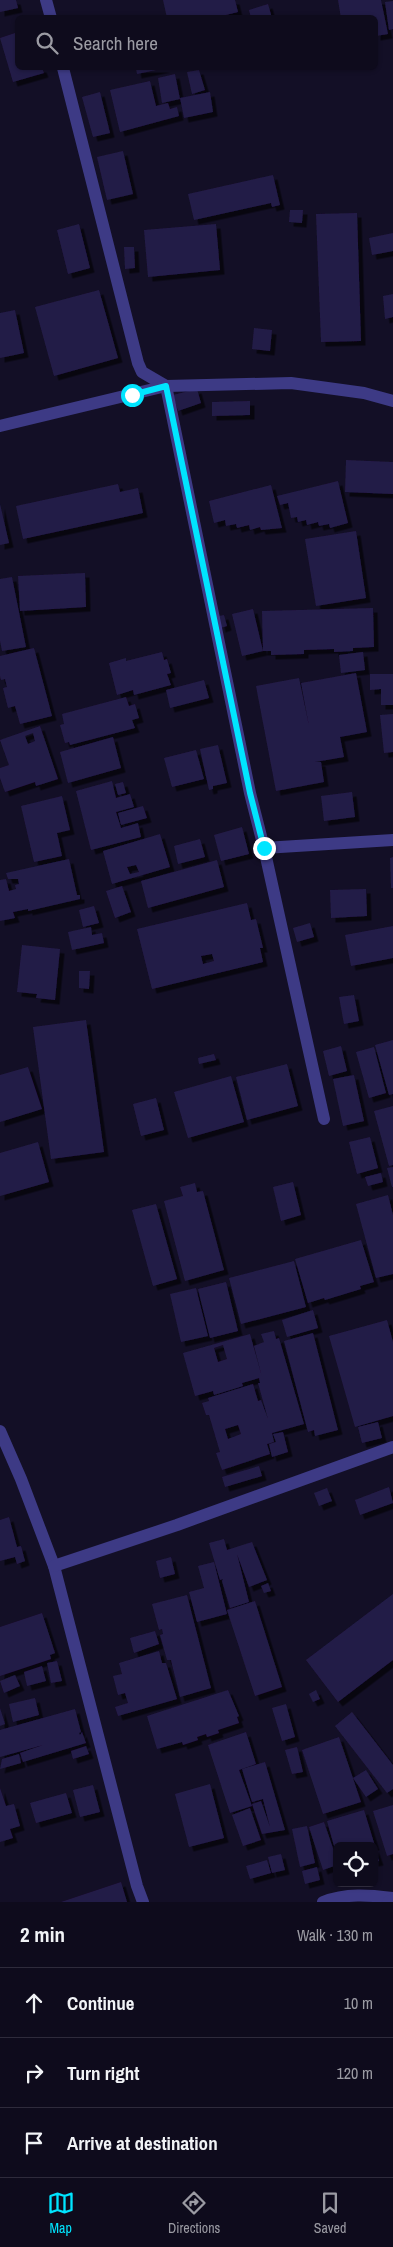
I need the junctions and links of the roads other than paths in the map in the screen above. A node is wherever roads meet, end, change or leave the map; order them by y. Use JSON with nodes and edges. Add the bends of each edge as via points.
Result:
{"nodes":[{"id":1,"x":46,"y":0,"type":"edge"},
{"id":2,"x":49,"y":15,"type":"edge"},
{"id":3,"x":64,"y":70,"type":"edge"},
{"id":4,"x":166,"y":386,"type":"junction"},
{"id":5,"x":393,"y":400,"type":"edge"},
{"id":6,"x":0,"y":426,"type":"edge"},
{"id":7,"x":393,"y":840,"type":"edge"},
{"id":8,"x":264,"y":848,"type":"junction"},
{"id":9,"x":324,"y":1119,"type":"dead end"},
{"id":10,"x":0,"y":1431,"type":"edge"},
{"id":11,"x":393,"y":1447,"type":"edge"},
{"id":12,"x":54,"y":1566,"type":"junction"},
{"id":13,"x":393,"y":1899,"type":"edge"},
{"id":14,"x":143,"y":1902,"type":"edge"},
{"id":15,"x":323,"y":1902,"type":"edge"},
{"id":16,"x":388,"y":1902,"type":"edge"}],
"edges":[{"from":1,"to":2,"type":"street"},
{"from":3,"to":4,"type":"street","via":[[138,363],[142,372]]},
{"from":4,"to":5,"type":"street","via":[[291,383]]},
{"from":4,"to":6,"type":"street"},
{"from":4,"to":8,"type":"street"},
{"from":7,"to":8,"type":"street"},
{"from":8,"to":9,"type":"street"},
{"from":10,"to":12,"type":"street"},
{"from":11,"to":12,"type":"street"},
{"from":12,"to":14,"type":"street"},
{"from":13,"to":15,"type":"street","via":[[363,1895]]},
{"from":13,"to":16,"type":"street"}]}
